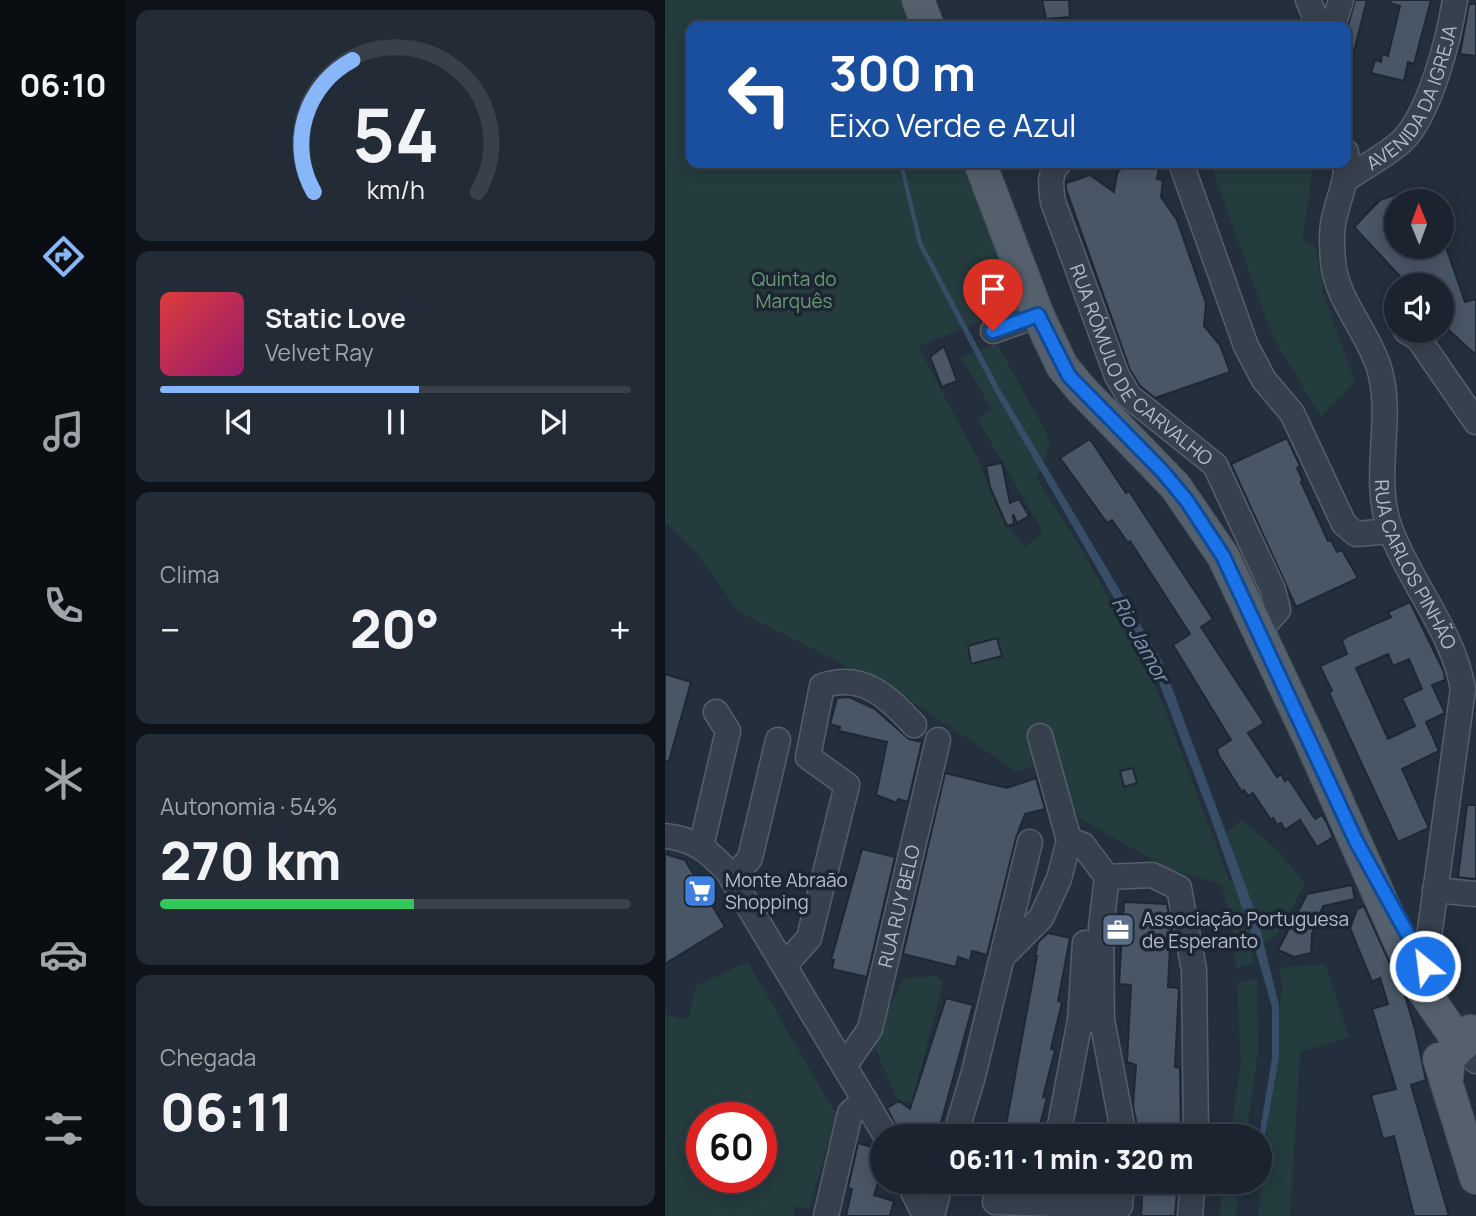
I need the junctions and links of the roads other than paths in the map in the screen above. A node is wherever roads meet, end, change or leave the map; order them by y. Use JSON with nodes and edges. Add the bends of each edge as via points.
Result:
{"nodes":[{"id":1,"x":918,"y":0,"type":"edge"},
{"id":2,"x":1308,"y":0,"type":"edge"},
{"id":3,"x":1341,"y":0,"type":"edge"},
{"id":4,"x":1455,"y":0,"type":"edge"},
{"id":5,"x":926,"y":21,"type":"edge"},
{"id":6,"x":1316,"y":21,"type":"edge"},
{"id":7,"x":1335,"y":21,"type":"edge"},
{"id":8,"x":982,"y":168,"type":"edge"},
{"id":9,"x":1055,"y":168,"type":"edge"},
{"id":10,"x":1183,"y":168,"type":"edge"},
{"id":11,"x":1347,"y":168,"type":"edge"},
{"id":12,"x":1348,"y":178,"type":"junction"},
{"id":13,"x":1038,"y":315,"type":"junction"},
{"id":14,"x":1384,"y":327,"type":"edge"},
{"id":15,"x":1363,"y":328,"type":"junction"},
{"id":16,"x":993,"y":331,"type":"dead end"},
{"id":17,"x":1421,"y":343,"type":"edge"},
{"id":18,"x":1476,"y":422,"type":"edge"},
{"id":19,"x":1391,"y":531,"type":"junction"},
{"id":20,"x":1260,"y":630,"type":"junction"},
{"id":21,"x":716,"y":712,"type":"dead end"},
{"id":22,"x":914,"y":725,"type":"dead end"},
{"id":23,"x":1040,"y":736,"type":"dead end"},
{"id":24,"x":778,"y":740,"type":"dead end"},
{"id":25,"x":938,"y":740,"type":"dead end"},
{"id":26,"x":665,"y":836,"type":"edge"},
{"id":27,"x":1069,"y":839,"type":"junction"},
{"id":28,"x":1030,"y":842,"type":"dead end"},
{"id":29,"x":701,"y":846,"type":"junction"},
{"id":30,"x":1107,"y":877,"type":"junction"},
{"id":31,"x":733,"y":879,"type":"junction"},
{"id":32,"x":1435,"y":890,"type":"junction"},
{"id":33,"x":1476,"y":894,"type":"edge"},
{"id":34,"x":1085,"y":943,"type":"dead end"},
{"id":35,"x":1002,"y":956,"type":"junction"},
{"id":36,"x":785,"y":965,"type":"junction"},
{"id":37,"x":1422,"y":975,"type":"junction"},
{"id":38,"x":1091,"y":1020,"type":"junction"},
{"id":39,"x":1472,"y":1044,"type":"edge"},
{"id":40,"x":845,"y":1065,"type":"junction"},
{"id":41,"x":1447,"y":1077,"type":"junction"},
{"id":42,"x":865,"y":1100,"type":"junction"},
{"id":43,"x":879,"y":1124,"type":"edge"},
{"id":44,"x":958,"y":1124,"type":"edge"},
{"id":45,"x":1061,"y":1124,"type":"edge"},
{"id":46,"x":1121,"y":1124,"type":"edge"},
{"id":47,"x":1196,"y":1124,"type":"edge"},
{"id":48,"x":1476,"y":1178,"type":"edge"},
{"id":49,"x":914,"y":1194,"type":"edge"},
{"id":50,"x":938,"y":1194,"type":"edge"},
{"id":51,"x":1121,"y":1194,"type":"edge"},
{"id":52,"x":1192,"y":1194,"type":"edge"},
{"id":53,"x":995,"y":1202,"type":"dead end"},
{"id":54,"x":826,"y":1216,"type":"edge"},
{"id":55,"x":925,"y":1216,"type":"edge"},
{"id":56,"x":932,"y":1216,"type":"edge"},
{"id":57,"x":1190,"y":1216,"type":"edge"}],
"edges":[{"from":1,"to":5,"type":"main road"},
{"from":2,"to":6,"type":"street"},
{"from":3,"to":7,"type":"street"},
{"from":4,"to":12,"type":"street","name":"AVENIDA DA IGREJA","via":[[1443,59],[1416,122],[1402,141]]},
{"from":8,"to":13,"type":"main road"},
{"from":9,"to":20,"type":"street","name":"RUA RÓMULO DE CARVALHO","via":[[1050,181],[1053,202],[1117,376],[1129,396],[1215,465],[1273,590],[1278,610]]},
{"from":10,"to":19,"type":"street","via":[[1247,345],[1264,380],[1292,413],[1344,524],[1356,534]]},
{"from":11,"to":12,"type":"street"},
{"from":12,"to":15,"type":"street","name":"RUA CARLOS PINHÃO","via":[[1333,221],[1333,264],[1349,309]]},
{"from":13,"to":16,"type":"street"},
{"from":13,"to":20,"type":"main road","via":[[1069,376],[1187,501],[1223,556]]},
{"from":14,"to":15,"type":"street"},
{"from":15,"to":19,"type":"street","name":"RUA CARLOS PINHÃO","via":[[1380,369],[1382,498]]},
{"from":17,"to":18,"type":"street"},
{"from":19,"to":32,"type":"street","name":"RUA CARLOS PINHÃO","via":[[1458,660],[1463,689]]},
{"from":20,"to":37,"type":"main road","via":[[1377,895]]},
{"from":21,"to":29,"type":"street","via":[[728,731]]},
{"from":22,"to":36,"type":"street","via":[[885,693],[841,680],[822,686],[808,757],[847,785],[809,938]]},
{"from":23,"to":27,"type":"street"},
{"from":24,"to":31,"type":"street","via":[[750,858]]},
{"from":25,"to":40,"type":"street","name":"RUA RUY BELO","via":[[870,1029]]},
{"from":26,"to":29,"type":"street"},
{"from":27,"to":30,"type":"street","via":[[1083,845]]},
{"from":27,"to":35,"type":"street","via":[[1059,879],[1041,918]]},
{"from":28,"to":35,"type":"street"},
{"from":29,"to":31,"type":"street"},
{"from":30,"to":38,"type":"street"},
{"from":30,"to":47,"type":"street","via":[[1151,875],[1179,888],[1194,970]]},
{"from":31,"to":36,"type":"street"},
{"from":32,"to":33,"type":"street"},
{"from":32,"to":37,"type":"street","name":"RUA CARLOS PINHÃO"},
{"from":34,"to":38,"type":"street"},
{"from":35,"to":44,"type":"street"},
{"from":36,"to":40,"type":"street"},
{"from":37,"to":39,"type":"main road"},
{"from":37,"to":41,"type":"main road","via":[[1433,1044]]},
{"from":38,"to":45,"type":"street"},
{"from":38,"to":46,"type":"street"},
{"from":39,"to":41,"type":"main road","via":[[1449,1058]]},
{"from":40,"to":42,"type":"street"},
{"from":41,"to":48,"type":"main road"},
{"from":42,"to":43,"type":"street"},
{"from":42,"to":54,"type":"street","via":[[850,1113]]},
{"from":49,"to":55,"type":"street"},
{"from":50,"to":56,"type":"street"},
{"from":51,"to":53,"type":"street","via":[[1120,1206]]},
{"from":52,"to":57,"type":"street"}]}
